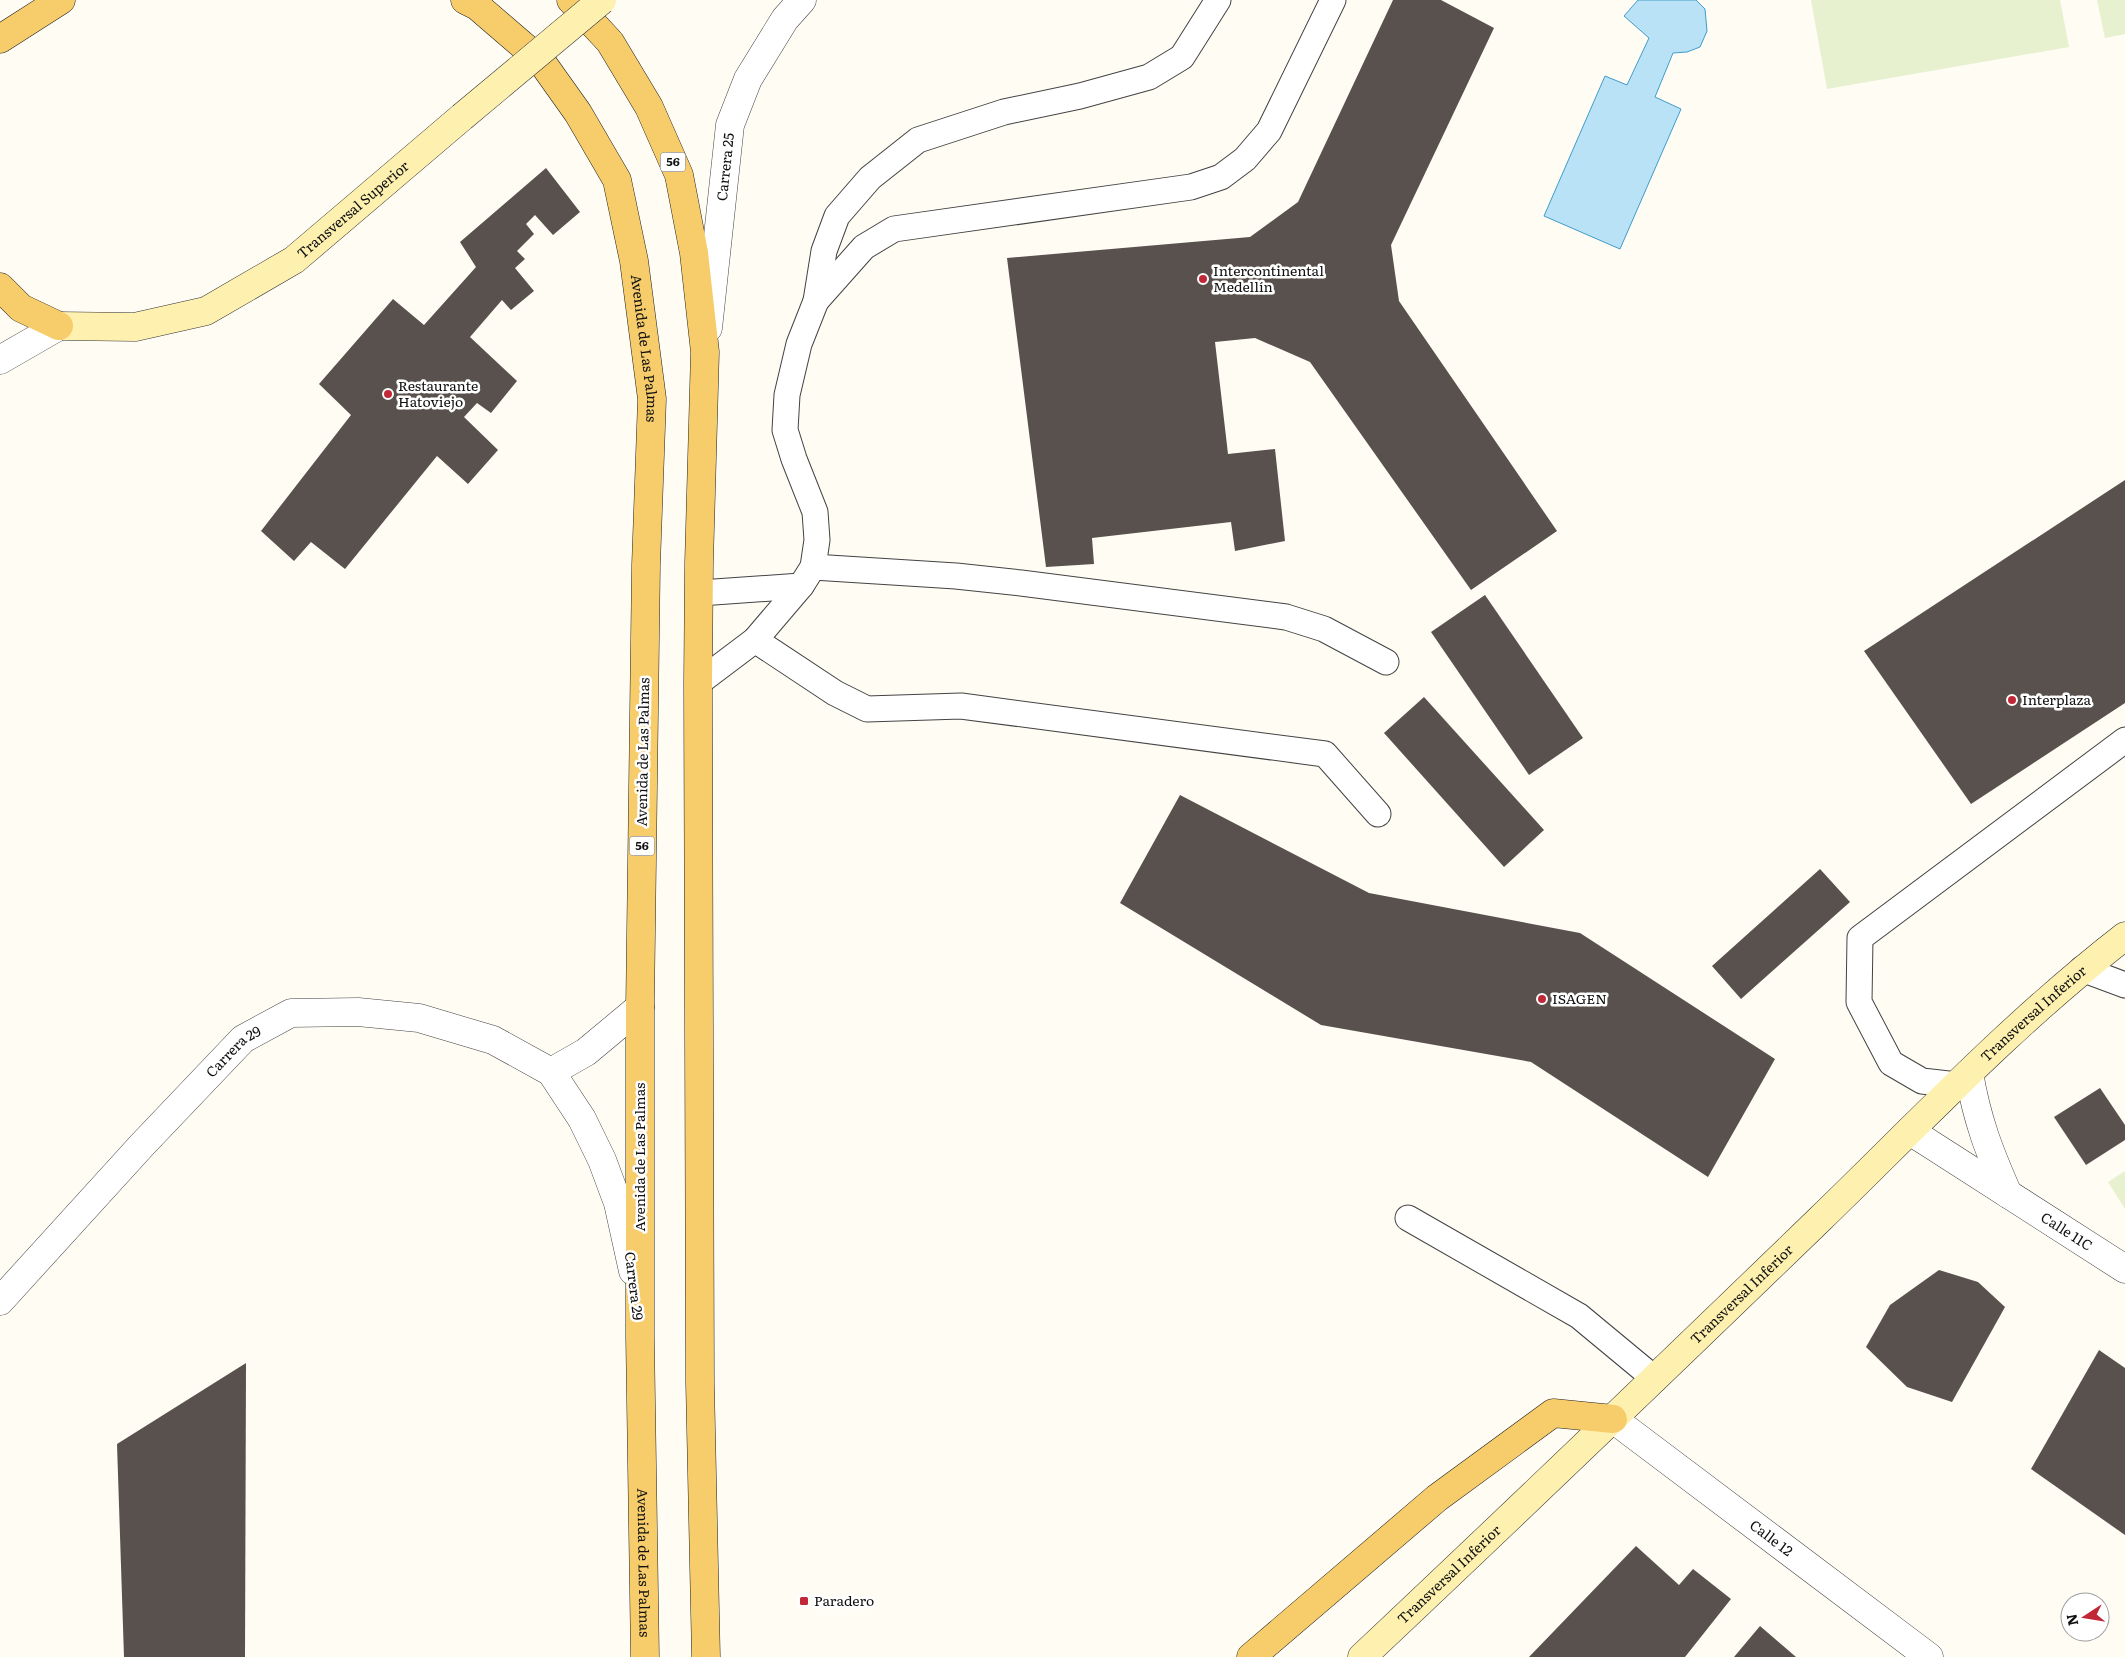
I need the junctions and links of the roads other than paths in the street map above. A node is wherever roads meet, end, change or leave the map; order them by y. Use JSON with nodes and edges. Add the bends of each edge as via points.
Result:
{"nodes":[{"id":1,"x":61,"y":0,"type":"edge"},
{"id":2,"x":465,"y":0,"type":"edge"},
{"id":3,"x":571,"y":0,"type":"edge"},
{"id":4,"x":602,"y":0,"type":"edge"},
{"id":5,"x":802,"y":0,"type":"edge"},
{"id":6,"x":1218,"y":0,"type":"edge"},
{"id":7,"x":1334,"y":0,"type":"edge"},
{"id":8,"x":0,"y":39,"type":"edge"},
{"id":9,"x":0,"y":287,"type":"edge"},
{"id":10,"x":816,"y":300,"type":"junction"},
{"id":11,"x":59,"y":326,"type":"junction"},
{"id":12,"x":706,"y":352,"type":"junction"},
{"id":13,"x":0,"y":360,"type":"edge"},
{"id":14,"x":807,"y":576,"type":"junction"},
{"id":15,"x":700,"y":593,"type":"junction"},
{"id":16,"x":755,"y":640,"type":"junction"},
{"id":17,"x":1386,"y":662,"type":"dead end"},
{"id":18,"x":698,"y":683,"type":"junction"},
{"id":19,"x":2125,"y":740,"type":"edge"},
{"id":20,"x":1378,"y":814,"type":"dead end"},
{"id":21,"x":2125,"y":936,"type":"edge"},
{"id":22,"x":2082,"y":969,"type":"junction"},
{"id":23,"x":2125,"y":985,"type":"edge"},
{"id":24,"x":640,"y":1007,"type":"junction"},
{"id":25,"x":551,"y":1072,"type":"junction"},
{"id":26,"x":1963,"y":1079,"type":"junction"},
{"id":27,"x":1910,"y":1132,"type":"junction"},
{"id":28,"x":2008,"y":1194,"type":"junction"},
{"id":29,"x":1408,"y":1218,"type":"dead end"},
{"id":30,"x":2125,"y":1270,"type":"edge"},
{"id":31,"x":0,"y":1300,"type":"edge"},
{"id":32,"x":640,"y":1337,"type":"junction"},
{"id":33,"x":1655,"y":1379,"type":"junction"},
{"id":34,"x":1614,"y":1419,"type":"junction"},
{"id":35,"x":645,"y":1657,"type":"edge"},
{"id":36,"x":706,"y":1657,"type":"edge"},
{"id":37,"x":1250,"y":1657,"type":"edge"},
{"id":38,"x":1362,"y":1657,"type":"edge"},
{"id":39,"x":1929,"y":1657,"type":"edge"}],
"edges":[{"from":1,"to":8,"type":"main road"},
{"from":2,"to":24,"type":"main road","name":"Avenida de Las Palmas","number":"56","via":[[477,6],[541,61],[578,113],[617,180],[634,261],[652,399],[646,566]]},
{"from":3,"to":12,"type":"main road","number":"56","via":[[610,42],[649,107],[679,175],[694,253]]},
{"from":4,"to":11,"type":"main road","name":"Transversal Superior","bridge":true,"via":[[294,260],[206,311],[135,327]]},
{"from":5,"to":12,"type":"street","name":"Carrera 25","via":[[785,19],[748,79],[730,125]]},
{"from":6,"to":10,"type":"lane","via":[[1182,57],[1149,77],[1004,112],[918,140],[870,178],[837,216],[824,251]]},
{"from":7,"to":10,"type":"lane","via":[[1269,131],[1245,160],[1221,177],[1191,187],[894,229],[864,247]]},
{"from":9,"to":11,"type":"main road","via":[[22,308]]},
{"from":10,"to":14,"type":"lane","via":[[799,344],[786,395],[785,430],[815,512],[817,540]]},
{"from":11,"to":13,"type":"street"},
{"from":12,"to":15,"type":"main road","number":"56"},
{"from":14,"to":15,"type":"lane"},
{"from":14,"to":16,"type":"lane"},
{"from":14,"to":17,"type":"lane","via":[[984,579],[1286,617],[1324,629]]},
{"from":15,"to":18,"type":"main road","number":"56"},
{"from":16,"to":18,"type":"lane"},
{"from":16,"to":20,"type":"lane","via":[[835,693],[867,708],[962,706],[1325,754]]},
{"from":18,"to":36,"type":"main road","number":"56","via":[[700,1383]]},
{"from":19,"to":26,"type":"lane","via":[[1860,938],[1859,1002],[1891,1063],[1922,1080]]},
{"from":21,"to":22,"type":"main road","name":"Transversal Inferior"},
{"from":22,"to":23,"type":"lane"},
{"from":22,"to":26,"type":"main road","name":"Transversal Inferior"},
{"from":24,"to":25,"type":"street","via":[[586,1052]]},
{"from":24,"to":32,"type":"main road","name":"Avenida de Las Palmas","number":"56"},
{"from":25,"to":31,"type":"street","name":"Carrera 29","via":[[493,1040],[419,1018],[358,1012],[291,1013],[243,1039]]},
{"from":25,"to":32,"type":"street","name":"Carrera 29","via":[[582,1119],[618,1203],[637,1292]]},
{"from":26,"to":27,"type":"main road","name":"Transversal Inferior"},
{"from":26,"to":28,"type":"street","via":[[1975,1106],[1985,1143]]},
{"from":27,"to":28,"type":"street","name":"Calle 11C"},
{"from":27,"to":33,"type":"main road","name":"Transversal Inferior"},
{"from":28,"to":30,"type":"street","name":"Calle 11C"},
{"from":29,"to":33,"type":"lane","via":[[1579,1316]]},
{"from":32,"to":35,"type":"main road","name":"Avenida de Las Palmas","number":"56"},
{"from":33,"to":34,"type":"main road","name":"Transversal Inferior"},
{"from":34,"to":37,"type":"main road","via":[[1553,1413],[1437,1498]]},
{"from":34,"to":38,"type":"main road","name":"Transversal Inferior"},
{"from":34,"to":39,"type":"street","name":"Calle 12"}]}
